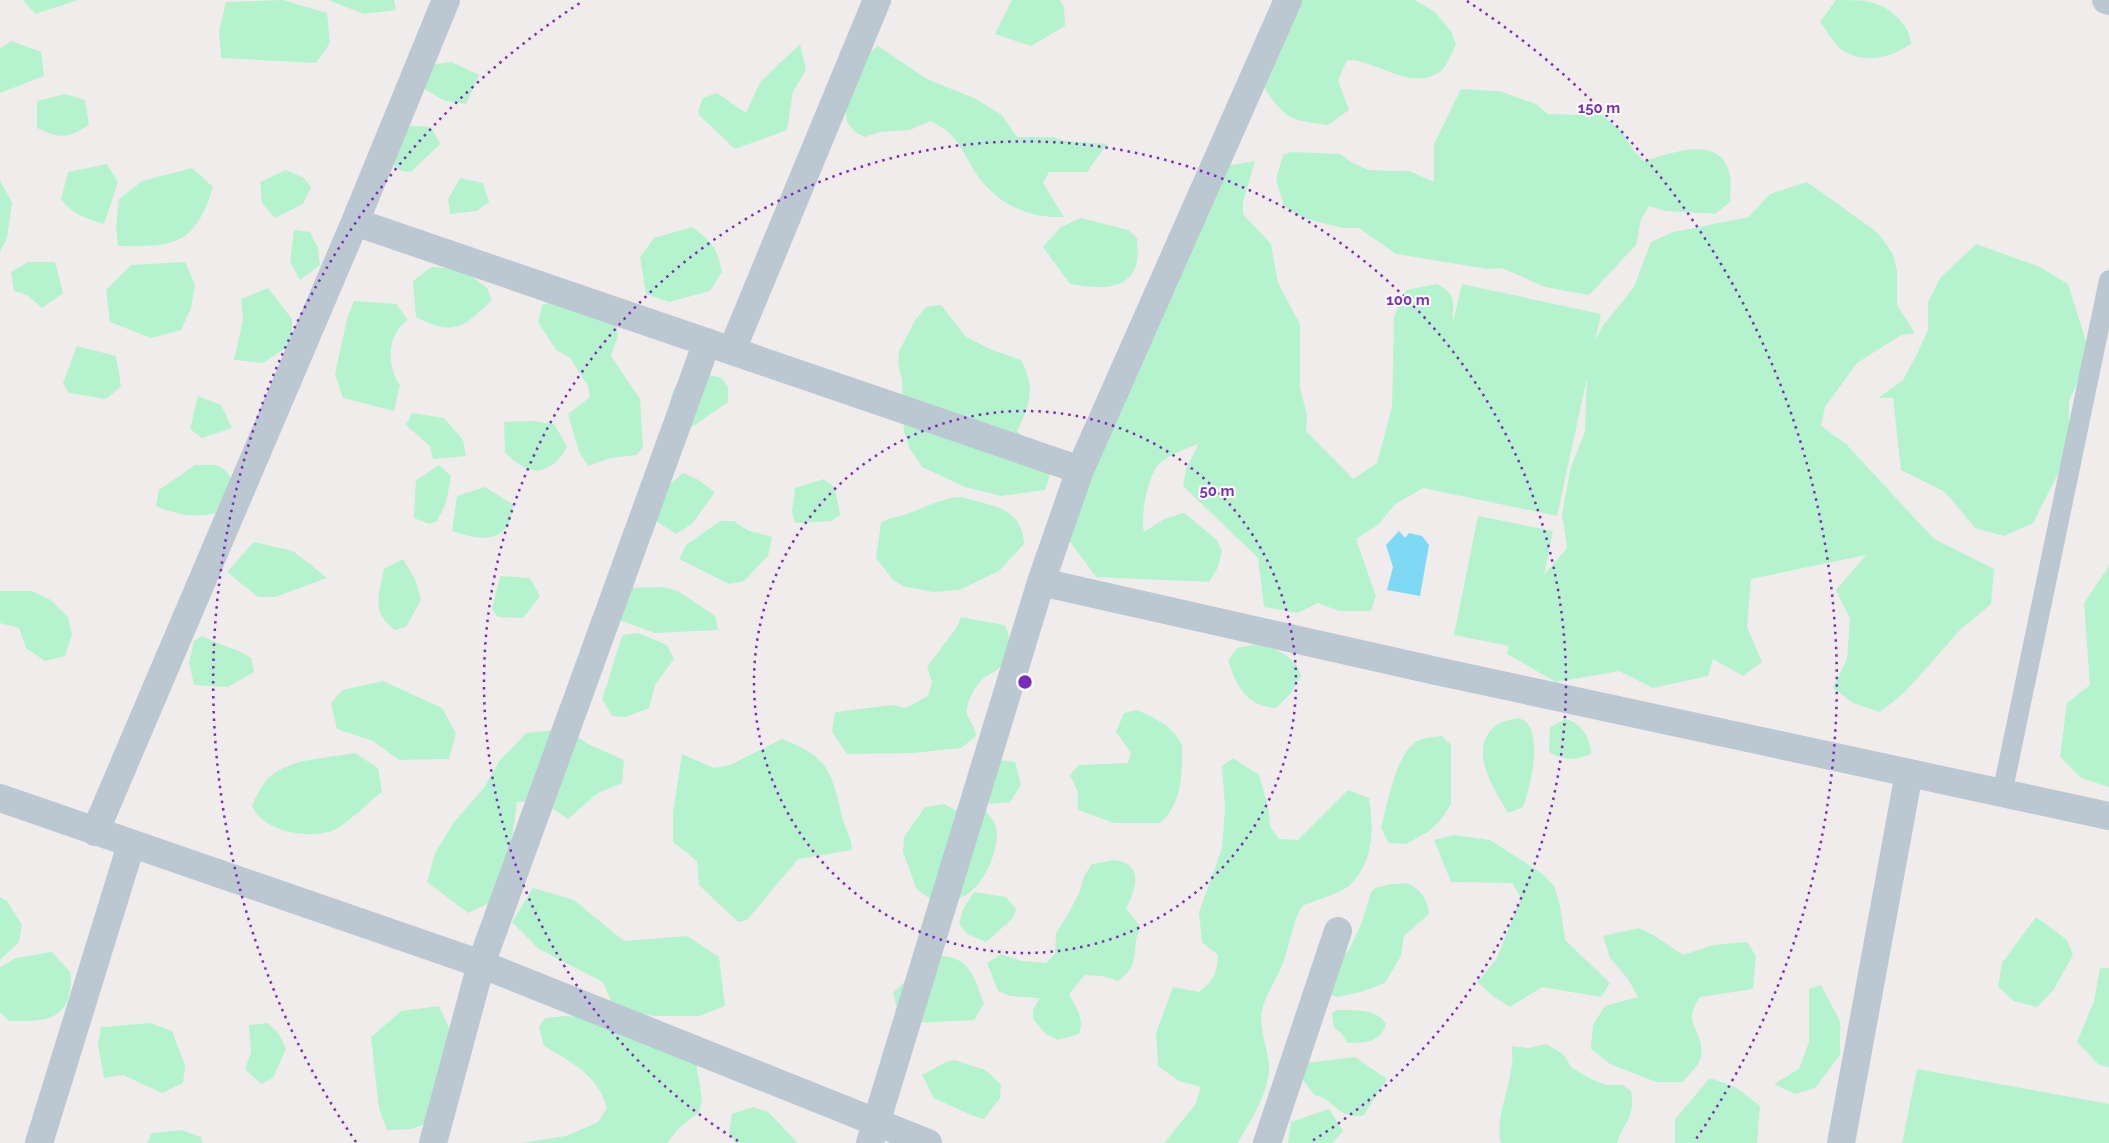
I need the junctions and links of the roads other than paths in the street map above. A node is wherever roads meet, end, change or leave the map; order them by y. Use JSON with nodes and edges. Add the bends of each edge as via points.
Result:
{"nodes":[{"id":1,"x":446,"y":0,"type":"edge"},
{"id":2,"x":877,"y":0,"type":"edge"},
{"id":3,"x":1288,"y":0,"type":"edge"},
{"id":4,"x":355,"y":222,"type":"junction"},
{"id":5,"x":2109,"y":280,"type":"edge"},
{"id":6,"x":719,"y":346,"type":"junction"},
{"id":7,"x":1080,"y":470,"type":"junction"},
{"id":8,"x":1041,"y":582,"type":"junction"},
{"id":9,"x":1909,"y":773,"type":"junction"},
{"id":10,"x":2002,"y":794,"type":"junction"},
{"id":11,"x":0,"y":798,"type":"edge"},
{"id":12,"x":2109,"y":816,"type":"edge"},
{"id":13,"x":95,"y":832,"type":"junction"},
{"id":14,"x":131,"y":845,"type":"junction"},
{"id":15,"x":1338,"y":931,"type":"dead end"},
{"id":16,"x":481,"y":964,"type":"junction"},
{"id":17,"x":872,"y":1133,"type":"edge"},
{"id":18,"x":39,"y":1143,"type":"edge"},
{"id":19,"x":433,"y":1143,"type":"edge"},
{"id":20,"x":928,"y":1143,"type":"edge"},
{"id":21,"x":1268,"y":1143,"type":"edge"},
{"id":22,"x":1841,"y":1143,"type":"edge"}],
"edges":[{"from":1,"to":4,"type":"street"},
{"from":2,"to":6,"type":"street"},
{"from":3,"to":7,"type":"street"},
{"from":4,"to":6,"type":"street"},
{"from":4,"to":13,"type":"street"},
{"from":5,"to":10,"type":"lane"},
{"from":6,"to":7,"type":"street"},
{"from":6,"to":16,"type":"street"},
{"from":7,"to":8,"type":"street"},
{"from":8,"to":9,"type":"street"},
{"from":8,"to":17,"type":"street"},
{"from":9,"to":10,"type":"street"},
{"from":9,"to":22,"type":"street"},
{"from":10,"to":12,"type":"street"},
{"from":11,"to":13,"type":"street"},
{"from":13,"to":14,"type":"street"},
{"from":14,"to":16,"type":"street"},
{"from":14,"to":18,"type":"street"},
{"from":15,"to":21,"type":"street"},
{"from":16,"to":17,"type":"street"},
{"from":16,"to":19,"type":"street"},
{"from":17,"to":20,"type":"street"}]}
